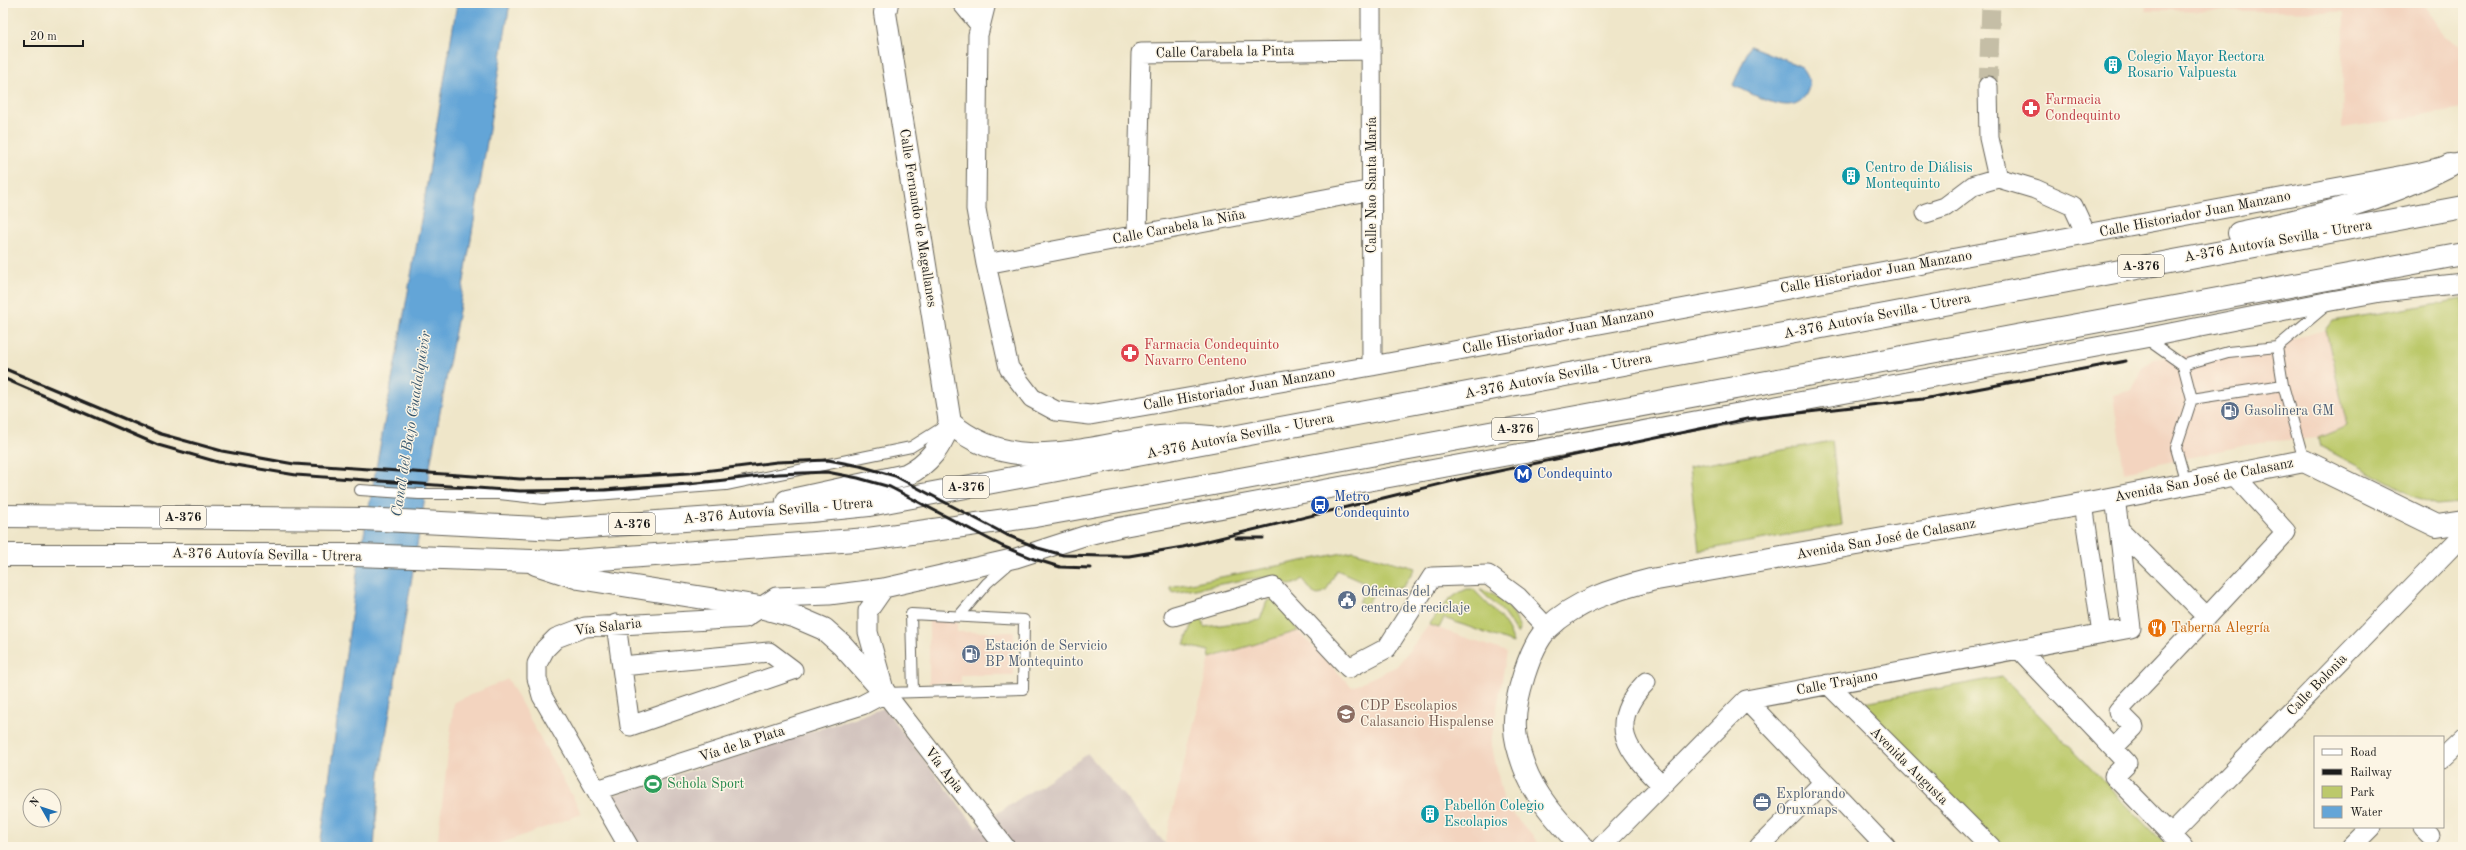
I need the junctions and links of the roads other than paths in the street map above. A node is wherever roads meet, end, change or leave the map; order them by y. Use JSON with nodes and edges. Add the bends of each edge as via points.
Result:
{"nodes":[{"id":1,"x":962,"y":3,"type":"edge"},
{"id":2,"x":986,"y":3,"type":"edge"},
{"id":3,"x":1371,"y":3,"type":"edge"},
{"id":4,"x":883,"y":6,"type":"edge"},
{"id":5,"x":980,"y":25,"type":"junction"},
{"id":6,"x":1372,"y":50,"type":"junction"},
{"id":7,"x":1988,"y":86,"type":"tunnel mouth"},
{"id":8,"x":2456,"y":164,"type":"edge"},
{"id":9,"x":1998,"y":178,"type":"junction"},
{"id":10,"x":1372,"y":190,"type":"junction"},
{"id":11,"x":2463,"y":207,"type":"edge"},
{"id":12,"x":1926,"y":213,"type":"dead end"},
{"id":13,"x":2086,"y":234,"type":"junction"},
{"id":14,"x":1137,"y":235,"type":"junction"},
{"id":15,"x":2463,"y":254,"type":"edge"},
{"id":16,"x":986,"y":264,"type":"junction"},
{"id":17,"x":2073,"y":278,"type":"junction"},
{"id":18,"x":2463,"y":283,"type":"edge"},
{"id":19,"x":2330,"y":302,"type":"junction"},
{"id":20,"x":2145,"y":338,"type":"junction"},
{"id":21,"x":2277,"y":347,"type":"junction"},
{"id":22,"x":2183,"y":365,"type":"junction"},
{"id":23,"x":1372,"y":366,"type":"junction"},
{"id":24,"x":2283,"y":385,"type":"junction"},
{"id":25,"x":2192,"y":399,"type":"junction"},
{"id":26,"x":950,"y":423,"type":"junction"},
{"id":27,"x":1225,"y":439,"type":"junction"},
{"id":28,"x":2304,"y":461,"type":"junction"},
{"id":29,"x":2233,"y":474,"type":"junction"},
{"id":30,"x":2186,"y":483,"type":"junction"},
{"id":31,"x":360,"y":490,"type":"dead end"},
{"id":32,"x":2115,"y":497,"type":"junction"},
{"id":33,"x":2083,"y":504,"type":"junction"},
{"id":34,"x":3,"y":516,"type":"edge"},
{"id":35,"x":705,"y":518,"type":"junction"},
{"id":36,"x":2463,"y":522,"type":"edge"},
{"id":37,"x":2119,"y":529,"type":"junction"},
{"id":38,"x":2463,"y":535,"type":"edge"},
{"id":39,"x":3,"y":555,"type":"edge"},
{"id":40,"x":1016,"y":558,"type":"junction"},
{"id":41,"x":531,"y":562,"type":"junction"},
{"id":42,"x":884,"y":588,"type":"junction"},
{"id":43,"x":768,"y":602,"type":"junction"},
{"id":44,"x":959,"y":616,"type":"junction"},
{"id":45,"x":1174,"y":616,"type":"dead end"},
{"id":46,"x":2207,"y":617,"type":"junction"},
{"id":47,"x":616,"y":624,"type":"junction"},
{"id":48,"x":1547,"y":628,"type":"junction"},
{"id":49,"x":2102,"y":633,"type":"junction"},
{"id":50,"x":2019,"y":648,"type":"junction"},
{"id":51,"x":622,"y":666,"type":"junction"},
{"id":52,"x":1646,"y":682,"type":"dead end"},
{"id":53,"x":1828,"y":684,"type":"junction"},
{"id":54,"x":913,"y":692,"type":"junction"},
{"id":55,"x":885,"y":693,"type":"junction"},
{"id":56,"x":1746,"y":700,"type":"junction"},
{"id":57,"x":2463,"y":738,"type":"edge"},
{"id":58,"x":2113,"y":748,"type":"junction"},
{"id":59,"x":2444,"y":756,"type":"edge"},
{"id":60,"x":1824,"y":782,"type":"junction"},
{"id":61,"x":1662,"y":785,"type":"junction"},
{"id":62,"x":597,"y":790,"type":"junction"},
{"id":63,"x":2370,"y":828,"type":"edge"},
{"id":64,"x":2177,"y":841,"type":"edge"},
{"id":65,"x":629,"y":847,"type":"edge"},
{"id":66,"x":1005,"y":847,"type":"edge"},
{"id":67,"x":1582,"y":847,"type":"edge"},
{"id":68,"x":1601,"y":847,"type":"edge"},
{"id":69,"x":1759,"y":847,"type":"edge"},
{"id":70,"x":1886,"y":847,"type":"edge"},
{"id":71,"x":1991,"y":847,"type":"edge"},
{"id":72,"x":2351,"y":847,"type":"edge"}],
"edges":[{"from":1,"to":5,"type":"street"},
{"from":2,"to":5,"type":"street","name":"Calle Historiador Juan Manzano"},
{"from":3,"to":6,"type":"street","name":"Calle Nao Santa María"},
{"from":4,"to":26,"type":"main road","name":"Calle Fernando de Magallanes"},
{"from":5,"to":16,"type":"street","name":"Calle Historiador Juan Manzano","via":[[976,209]]},
{"from":6,"to":10,"type":"street","name":"Calle Nao Santa María"},
{"from":6,"to":14,"type":"street","name":"Calle Carabela la Pinta","via":[[1141,53]]},
{"from":7,"to":9,"type":"street","via":[[1989,138]]},
{"from":8,"to":13,"type":"street","name":"Calle Historiador Juan Manzano"},
{"from":8,"to":17,"type":"main road","via":[[2392,192],[2344,209],[2301,221],[2164,247]]},
{"from":9,"to":12,"type":"street","via":[[1974,184],[1945,207]]},
{"from":9,"to":13,"type":"street","via":[[2035,189],[2073,206]]},
{"from":10,"to":14,"type":"street","name":"Calle Carabela la Niña"},
{"from":10,"to":23,"type":"street","name":"Calle Nao Santa María"},
{"from":11,"to":17,"type":"main road","name":"A-376 Autovía Sevilla - Utrera","number":"A-376"},
{"from":13,"to":23,"type":"street","name":"Calle Historiador Juan Manzano"},
{"from":14,"to":16,"type":"street","name":"Calle Carabela la Niña"},
{"from":15,"to":41,"type":"main road","number":"A-376","via":[[1035,516],[868,539],[562,562]]},
{"from":16,"to":23,"type":"street","name":"Calle Historiador Juan Manzano","via":[[1009,368],[1032,398],[1056,411],[1090,415],[1273,387]]},
{"from":17,"to":27,"type":"main road","name":"A-376 Autovía Sevilla - Utrera","number":"A-376"},
{"from":18,"to":19,"type":"street","via":[[2381,292]]},
{"from":19,"to":20,"type":"street"},
{"from":19,"to":21,"type":"lane"},
{"from":20,"to":22,"type":"lane"},
{"from":20,"to":40,"type":"street","via":[[1121,527]]},
{"from":21,"to":22,"type":"lane","via":[[2228,352]]},
{"from":21,"to":24,"type":"lane"},
{"from":22,"to":25,"type":"lane"},
{"from":24,"to":25,"type":"lane"},
{"from":24,"to":28,"type":"lane"},
{"from":25,"to":30,"type":"lane","via":[[2176,448]]},
{"from":26,"to":27,"type":"main road","via":[[965,436],[980,443],[1028,455],[1057,455],[1172,436]]},
{"from":26,"to":31,"type":"lane","via":[[911,447],[726,485],[544,499],[500,494],[419,494]]},
{"from":26,"to":35,"type":"main road","via":[[942,444],[932,458],[906,475]]},
{"from":27,"to":35,"type":"main road","name":"A-376 Autovía Sevilla - Utrera","number":"A-376","via":[[869,505]]},
{"from":28,"to":29,"type":"main road","name":"Avenida San José de Calasanz"},
{"from":28,"to":36,"type":"main road","name":"Avenida San José de Calasanz","via":[[2437,526]]},
{"from":29,"to":30,"type":"main road","name":"Avenida San José de Calasanz"},
{"from":29,"to":46,"type":"street","via":[[2286,532]]},
{"from":30,"to":32,"type":"main road","name":"Avenida San José de Calasanz"},
{"from":32,"to":33,"type":"main road","name":"Avenida San José de Calasanz"},
{"from":32,"to":37,"type":"street"},
{"from":33,"to":48,"type":"main road","name":"Avenida San José de Calasanz","via":[[1651,580],[1610,590]]},
{"from":33,"to":49,"type":"street"},
{"from":34,"to":35,"type":"main road","name":"A-376 Autovía Sevilla - Utrera","number":"A-376","via":[[363,519],[559,529]]},
{"from":37,"to":46,"type":"street"},
{"from":37,"to":49,"type":"street","name":"Calle Trajano","via":[[2131,628]]},
{"from":38,"to":64,"type":"street","name":"Calle Bolonia"},
{"from":39,"to":41,"type":"main road","name":"A-376 Autovía Sevilla - Utrera","number":"A-376","via":[[355,555]]},
{"from":40,"to":42,"type":"street"},
{"from":40,"to":44,"type":"lane","via":[[987,583]]},
{"from":41,"to":43,"type":"main road","name":"Vía Apia","via":[[579,578],[709,598]]},
{"from":42,"to":43,"type":"street"},
{"from":42,"to":55,"type":"street","name":"Vía Apia","via":[[868,610],[868,632]]},
{"from":43,"to":47,"type":"street","name":"Vía Salaria","via":[[745,618]]},
{"from":43,"to":55,"type":"main road","name":"Vía Apia","via":[[789,615],[824,629]]},
{"from":44,"to":54,"type":"lane","via":[[911,614]]},
{"from":44,"to":54,"type":"lane","via":[[1024,620],[1023,689]]},
{"from":45,"to":48,"type":"street","via":[[1273,587],[1349,668],[1387,648],[1432,577],[1488,575],[1518,597]]},
{"from":46,"to":58,"type":"street","via":[[2118,711],[2134,728]]},
{"from":47,"to":51,"type":"street"},
{"from":47,"to":62,"type":"street","name":"Vía Salaria","via":[[585,627],[556,638],[545,649],[537,664],[537,678],[542,696]]},
{"from":48,"to":67,"type":"main road","name":"Avenida San José de Calasanz","via":[[1536,647],[1519,692],[1515,727],[1524,766],[1559,822]]},
{"from":49,"to":50,"type":"street","name":"Calle Trajano"},
{"from":50,"to":53,"type":"street","name":"Calle Trajano"},
{"from":50,"to":58,"type":"street"},
{"from":51,"to":51,"type":"street","via":[[630,726],[793,670],[769,652]]},
{"from":52,"to":61,"type":"street","via":[[1625,711],[1625,736],[1636,759]]},
{"from":53,"to":56,"type":"street","name":"Calle Trajano"},
{"from":53,"to":71,"type":"street","name":"Avenida Augusta"},
{"from":54,"to":55,"type":"lane"},
{"from":55,"to":62,"type":"street","name":"Vía de la Plata","via":[[862,705]]},
{"from":55,"to":66,"type":"street","name":"Vía Apia"},
{"from":56,"to":60,"type":"street"},
{"from":56,"to":61,"type":"street"},
{"from":57,"to":59,"type":"street"},
{"from":58,"to":64,"type":"street","via":[[2127,763],[2114,776]]},
{"from":60,"to":69,"type":"street"},
{"from":60,"to":70,"type":"street"},
{"from":61,"to":68,"type":"street"},
{"from":62,"to":65,"type":"street","name":"Vía Salaria"},
{"from":63,"to":72,"type":"street"}]}
